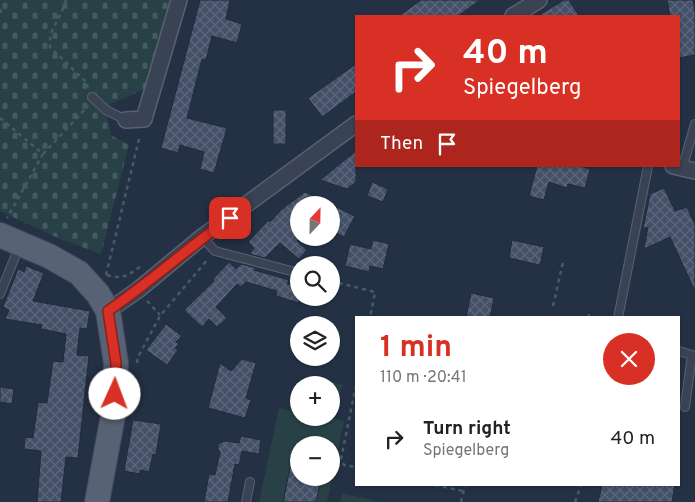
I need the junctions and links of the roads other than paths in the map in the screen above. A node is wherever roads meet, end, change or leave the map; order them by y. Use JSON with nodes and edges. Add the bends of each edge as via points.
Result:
{"nodes":[{"id":1,"x":179,"y":0,"type":"edge"},
{"id":2,"x":539,"y":0,"type":"edge"},
{"id":3,"x":515,"y":15,"type":"edge"},
{"id":4,"x":92,"y":96,"type":"road end"},
{"id":5,"x":126,"y":120,"type":"joint"},
{"id":6,"x":695,"y":124,"type":"edge"},
{"id":7,"x":355,"y":125,"type":"edge"},
{"id":8,"x":648,"y":167,"type":"edge"},
{"id":9,"x":684,"y":169,"type":"edge"},
{"id":10,"x":8,"y":233,"type":"edge"},
{"id":11,"x":202,"y":237,"type":"junction"},
{"id":12,"x":290,"y":272,"type":"edge"},
{"id":13,"x":0,"y":294,"type":"edge"},
{"id":14,"x":108,"y":311,"type":"junction"},
{"id":15,"x":618,"y":316,"type":"edge"},
{"id":16,"x":680,"y":352,"type":"edge"},
{"id":17,"x":685,"y":407,"type":"dead end"},
{"id":18,"x":250,"y":482,"type":"dead end"},
{"id":19,"x":97,"y":502,"type":"edge"},
{"id":20,"x":246,"y":502,"type":"edge"}],
"edges":[{"from":1,"to":5,"type":"street","via":[[144,119]]},
{"from":2,"to":3,"type":"street"},
{"from":4,"to":5,"type":"lane","via":[[106,110]]},
{"from":6,"to":9,"type":"lane"},
{"from":7,"to":11,"type":"street"},
{"from":8,"to":15,"type":"lane"},
{"from":10,"to":13,"type":"lane"},
{"from":10,"to":14,"type":"main road","via":[[79,273]]},
{"from":11,"to":12,"type":"lane","via":[[215,251]]},
{"from":11,"to":14,"type":"street"},
{"from":14,"to":19,"type":"main road","via":[[116,363],[114,410]]},
{"from":16,"to":17,"type":"lane","via":[[692,355]]},
{"from":18,"to":20,"type":"lane"}]}
